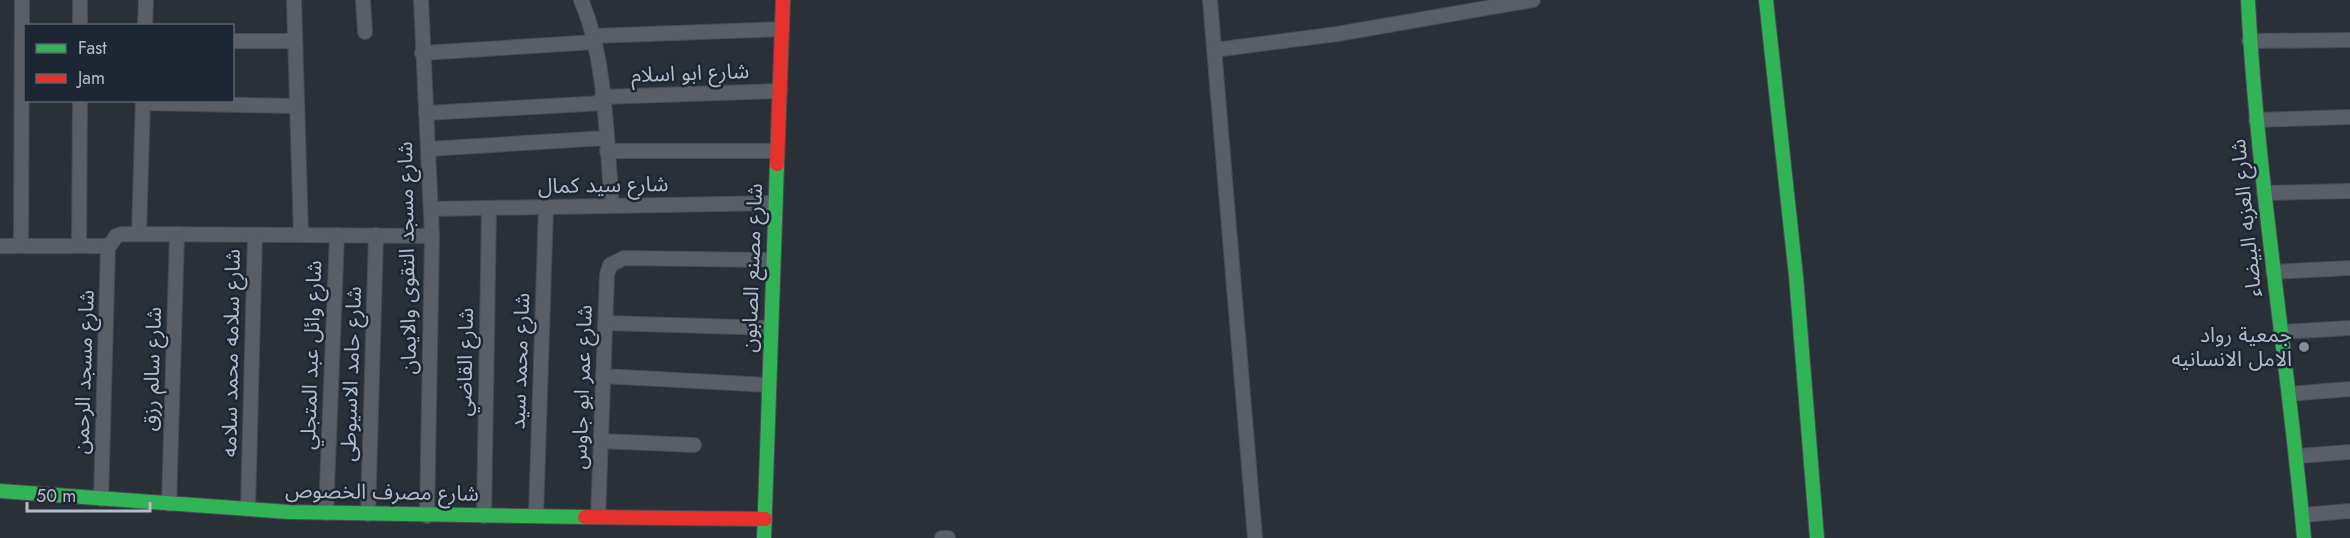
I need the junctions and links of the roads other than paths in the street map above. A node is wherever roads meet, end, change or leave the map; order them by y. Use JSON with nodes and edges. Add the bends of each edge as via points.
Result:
{"nodes":[{"id":1,"x":22,"y":0,"type":"edge"},
{"id":2,"x":80,"y":0,"type":"edge"},
{"id":3,"x":146,"y":0,"type":"edge"},
{"id":4,"x":294,"y":0,"type":"edge"},
{"id":5,"x":363,"y":0,"type":"edge"},
{"id":6,"x":421,"y":0,"type":"edge"},
{"id":7,"x":581,"y":0,"type":"edge"},
{"id":8,"x":783,"y":0,"type":"edge"},
{"id":9,"x":1210,"y":0,"type":"edge"},
{"id":10,"x":1533,"y":0,"type":"edge"},
{"id":11,"x":1766,"y":0,"type":"edge"},
{"id":12,"x":2248,"y":0,"type":"edge"},
{"id":13,"x":80,"y":24,"type":"edge"},
{"id":14,"x":145,"y":24,"type":"edge"},
{"id":15,"x":782,"y":29,"type":"junction"},
{"id":16,"x":365,"y":32,"type":"dead end"},
{"id":17,"x":594,"y":39,"type":"junction"},
{"id":18,"x":2350,"y":40,"type":"edge"},
{"id":19,"x":234,"y":41,"type":"edge"},
{"id":20,"x":295,"y":41,"type":"junction"},
{"id":21,"x":2249,"y":41,"type":"junction"},
{"id":22,"x":1214,"y":50,"type":"junction"},
{"id":23,"x":422,"y":53,"type":"junction"},
{"id":24,"x":780,"y":91,"type":"junction"},
{"id":25,"x":602,"y":100,"type":"junction"},
{"id":26,"x":80,"y":102,"type":"edge"},
{"id":27,"x":143,"y":102,"type":"edge"},
{"id":28,"x":297,"y":106,"type":"junction"},
{"id":29,"x":426,"y":113,"type":"junction"},
{"id":30,"x":2350,"y":117,"type":"edge"},
{"id":31,"x":2256,"y":120,"type":"junction"},
{"id":32,"x":606,"y":144,"type":"junction"},
{"id":33,"x":428,"y":149,"type":"junction"},
{"id":34,"x":777,"y":151,"type":"junction"},
{"id":35,"x":2350,"y":190,"type":"edge"},
{"id":36,"x":2264,"y":193,"type":"junction"},
{"id":37,"x":776,"y":203,"type":"junction"},
{"id":38,"x":612,"y":206,"type":"junction"},
{"id":39,"x":546,"y":207,"type":"junction"},
{"id":40,"x":489,"y":208,"type":"junction"},
{"id":41,"x":431,"y":209,"type":"junction"},
{"id":42,"x":139,"y":234,"type":"junction"},
{"id":43,"x":177,"y":234,"type":"junction"},
{"id":44,"x":255,"y":235,"type":"junction"},
{"id":45,"x":301,"y":235,"type":"junction"},
{"id":46,"x":336,"y":235,"type":"junction"},
{"id":47,"x":376,"y":235,"type":"junction"},
{"id":48,"x":432,"y":236,"type":"junction"},
{"id":49,"x":0,"y":246,"type":"edge"},
{"id":50,"x":21,"y":246,"type":"junction"},
{"id":51,"x":79,"y":246,"type":"junction"},
{"id":52,"x":108,"y":246,"type":"junction"},
{"id":53,"x":773,"y":260,"type":"junction"},
{"id":54,"x":2350,"y":268,"type":"edge"},
{"id":55,"x":2273,"y":272,"type":"junction"},
{"id":56,"x":606,"y":323,"type":"junction"},
{"id":57,"x":771,"y":328,"type":"junction"},
{"id":58,"x":2350,"y":328,"type":"edge"},
{"id":59,"x":2280,"y":332,"type":"junction"},
{"id":60,"x":603,"y":376,"type":"junction"},
{"id":61,"x":769,"y":385,"type":"junction"},
{"id":62,"x":2350,"y":389,"type":"edge"},
{"id":63,"x":2289,"y":394,"type":"junction"},
{"id":64,"x":601,"y":441,"type":"junction"},
{"id":65,"x":694,"y":445,"type":"dead end"},
{"id":66,"x":2350,"y":452,"type":"edge"},
{"id":67,"x":2298,"y":456,"type":"junction"},
{"id":68,"x":0,"y":491,"type":"edge"},
{"id":69,"x":101,"y":499,"type":"junction"},
{"id":70,"x":169,"y":504,"type":"junction"},
{"id":71,"x":248,"y":509,"type":"junction"},
{"id":72,"x":2350,"y":511,"type":"edge"},
{"id":73,"x":326,"y":513,"type":"junction"},
{"id":74,"x":368,"y":514,"type":"junction"},
{"id":75,"x":2302,"y":515,"type":"junction"},
{"id":76,"x":427,"y":516,"type":"junction"},
{"id":77,"x":484,"y":516,"type":"junction"},
{"id":78,"x":536,"y":516,"type":"junction"},
{"id":79,"x":598,"y":517,"type":"junction"},
{"id":80,"x":765,"y":519,"type":"junction"},
{"id":81,"x":764,"y":536,"type":"edge"},
{"id":82,"x":942,"y":537,"type":"edge"},
{"id":83,"x":948,"y":538,"type":"edge"},
{"id":84,"x":1255,"y":538,"type":"edge"},
{"id":85,"x":1817,"y":538,"type":"edge"},
{"id":86,"x":2304,"y":538,"type":"edge"}],
"edges":[{"from":1,"to":50,"type":"street"},
{"from":2,"to":13,"type":"street"},
{"from":3,"to":14,"type":"street"},
{"from":4,"to":20,"type":"street"},
{"from":5,"to":16,"type":"street"},
{"from":6,"to":23,"type":"street","name":"شارع مسجد التقوى والايمان"},
{"from":7,"to":17,"type":"street"},
{"from":8,"to":15,"type":"street","name":"شارع مصنع الصابون"},
{"from":9,"to":22,"type":"street"},
{"from":10,"to":22,"type":"street","via":[[1337,34]]},
{"from":11,"to":85,"type":"street","via":[[1796,276]]},
{"from":12,"to":21,"type":"street","name":"شارع العزبه البيضاء"},
{"from":15,"to":17,"type":"street"},
{"from":15,"to":24,"type":"street","name":"شارع مصنع الصابون"},
{"from":17,"to":23,"type":"street"},
{"from":17,"to":25,"type":"street"},
{"from":18,"to":21,"type":"street"},
{"from":19,"to":20,"type":"street"},
{"from":20,"to":28,"type":"street"},
{"from":21,"to":31,"type":"street","name":"شارع العزبه البيضاء"},
{"from":22,"to":84,"type":"street"},
{"from":23,"to":29,"type":"street","name":"شارع مسجد التقوى والايمان"},
{"from":24,"to":25,"type":"street","name":"شارع ابو اسلام"},
{"from":24,"to":34,"type":"street","name":"شارع مصنع الصابون"},
{"from":25,"to":29,"type":"street","name":"شارع ابو اسلام"},
{"from":25,"to":32,"type":"street"},
{"from":26,"to":51,"type":"street"},
{"from":27,"to":28,"type":"street"},
{"from":27,"to":42,"type":"street"},
{"from":28,"to":45,"type":"street"},
{"from":29,"to":33,"type":"street","name":"شارع مسجد التقوى والايمان"},
{"from":30,"to":31,"type":"street"},
{"from":31,"to":36,"type":"street","name":"شارع العزبه البيضاء"},
{"from":32,"to":33,"type":"street"},
{"from":32,"to":34,"type":"street"},
{"from":32,"to":38,"type":"street"},
{"from":33,"to":41,"type":"street","name":"شارع مسجد التقوى والايمان"},
{"from":34,"to":37,"type":"street","name":"شارع مصنع الصابون"},
{"from":35,"to":36,"type":"street"},
{"from":36,"to":55,"type":"street","name":"شارع العزبه البيضاء"},
{"from":37,"to":38,"type":"street","name":"شارع سيد كمال"},
{"from":37,"to":53,"type":"street","name":"شارع مصنع الصابون"},
{"from":38,"to":39,"type":"street","name":"شارع سيد كمال"},
{"from":39,"to":40,"type":"street","name":"شارع سيد كمال"},
{"from":39,"to":78,"type":"street","name":"شارع محمد سيد"},
{"from":40,"to":41,"type":"street","name":"شارع سيد كمال"},
{"from":40,"to":77,"type":"street","name":"شارع القاضي"},
{"from":41,"to":48,"type":"street","name":"شارع مسجد التقوى والايمان"},
{"from":42,"to":43,"type":"street"},
{"from":42,"to":52,"type":"street","via":[[118,235]]},
{"from":43,"to":44,"type":"street"},
{"from":43,"to":70,"type":"street","name":"شارع سالم رزق"},
{"from":44,"to":45,"type":"street"},
{"from":44,"to":71,"type":"street","name":"شارع سلامه محمد سلامه"},
{"from":45,"to":46,"type":"street"},
{"from":46,"to":47,"type":"street"},
{"from":46,"to":73,"type":"street","name":"شارع وائل عبد المتجلي"},
{"from":47,"to":48,"type":"street"},
{"from":47,"to":74,"type":"street","name":"شارع حامد الاسيوطى"},
{"from":48,"to":76,"type":"street","name":"شارع مسجد التقوى والايمان"},
{"from":49,"to":50,"type":"street"},
{"from":50,"to":51,"type":"street"},
{"from":51,"to":52,"type":"street"},
{"from":52,"to":69,"type":"street","name":"شارع مسجد الرحمن"},
{"from":53,"to":56,"type":"street","name":"شارع عمر ابو جاوس","via":[[614,261],[607,275]]},
{"from":53,"to":57,"type":"street","name":"شارع مصنع الصابون"},
{"from":54,"to":55,"type":"street"},
{"from":55,"to":59,"type":"street","name":"شارع العزبه البيضاء"},
{"from":56,"to":57,"type":"street"},
{"from":56,"to":60,"type":"street","name":"شارع عمر ابو جاوس"},
{"from":57,"to":61,"type":"street","name":"شارع مصنع الصابون"},
{"from":58,"to":59,"type":"street"},
{"from":59,"to":63,"type":"street","name":"شارع العزبه البيضاء"},
{"from":60,"to":61,"type":"street"},
{"from":60,"to":64,"type":"street","name":"شارع عمر ابو جاوس"},
{"from":61,"to":80,"type":"street","name":"شارع مصنع الصابون"},
{"from":62,"to":63,"type":"street"},
{"from":63,"to":67,"type":"street","name":"شارع العزبه البيضاء"},
{"from":64,"to":65,"type":"street"},
{"from":64,"to":79,"type":"street","name":"شارع عمر ابو جاوس"},
{"from":66,"to":67,"type":"street"},
{"from":67,"to":75,"type":"street","name":"شارع العزبه البيضاء"},
{"from":68,"to":69,"type":"street","name":"شارع مصرف الخصوص"},
{"from":69,"to":70,"type":"street","name":"شارع مصرف الخصوص"},
{"from":70,"to":71,"type":"street","name":"شارع مصرف الخصوص"},
{"from":71,"to":73,"type":"street","name":"شارع مصرف الخصوص"},
{"from":72,"to":75,"type":"street"},
{"from":73,"to":74,"type":"street","name":"شارع مصرف الخصوص"},
{"from":74,"to":76,"type":"street","name":"شارع مصرف الخصوص"},
{"from":75,"to":86,"type":"street","name":"شارع العزبه البيضاء"},
{"from":76,"to":77,"type":"street","name":"شارع مصرف الخصوص"},
{"from":77,"to":78,"type":"street","name":"شارع مصرف الخصوص"},
{"from":78,"to":79,"type":"street","name":"شارع مصرف الخصوص"},
{"from":79,"to":80,"type":"street","name":"شارع مصرف الخصوص"},
{"from":80,"to":81,"type":"street","name":"شارع مصنع الصابون"},
{"from":82,"to":83,"type":"street"}]}
